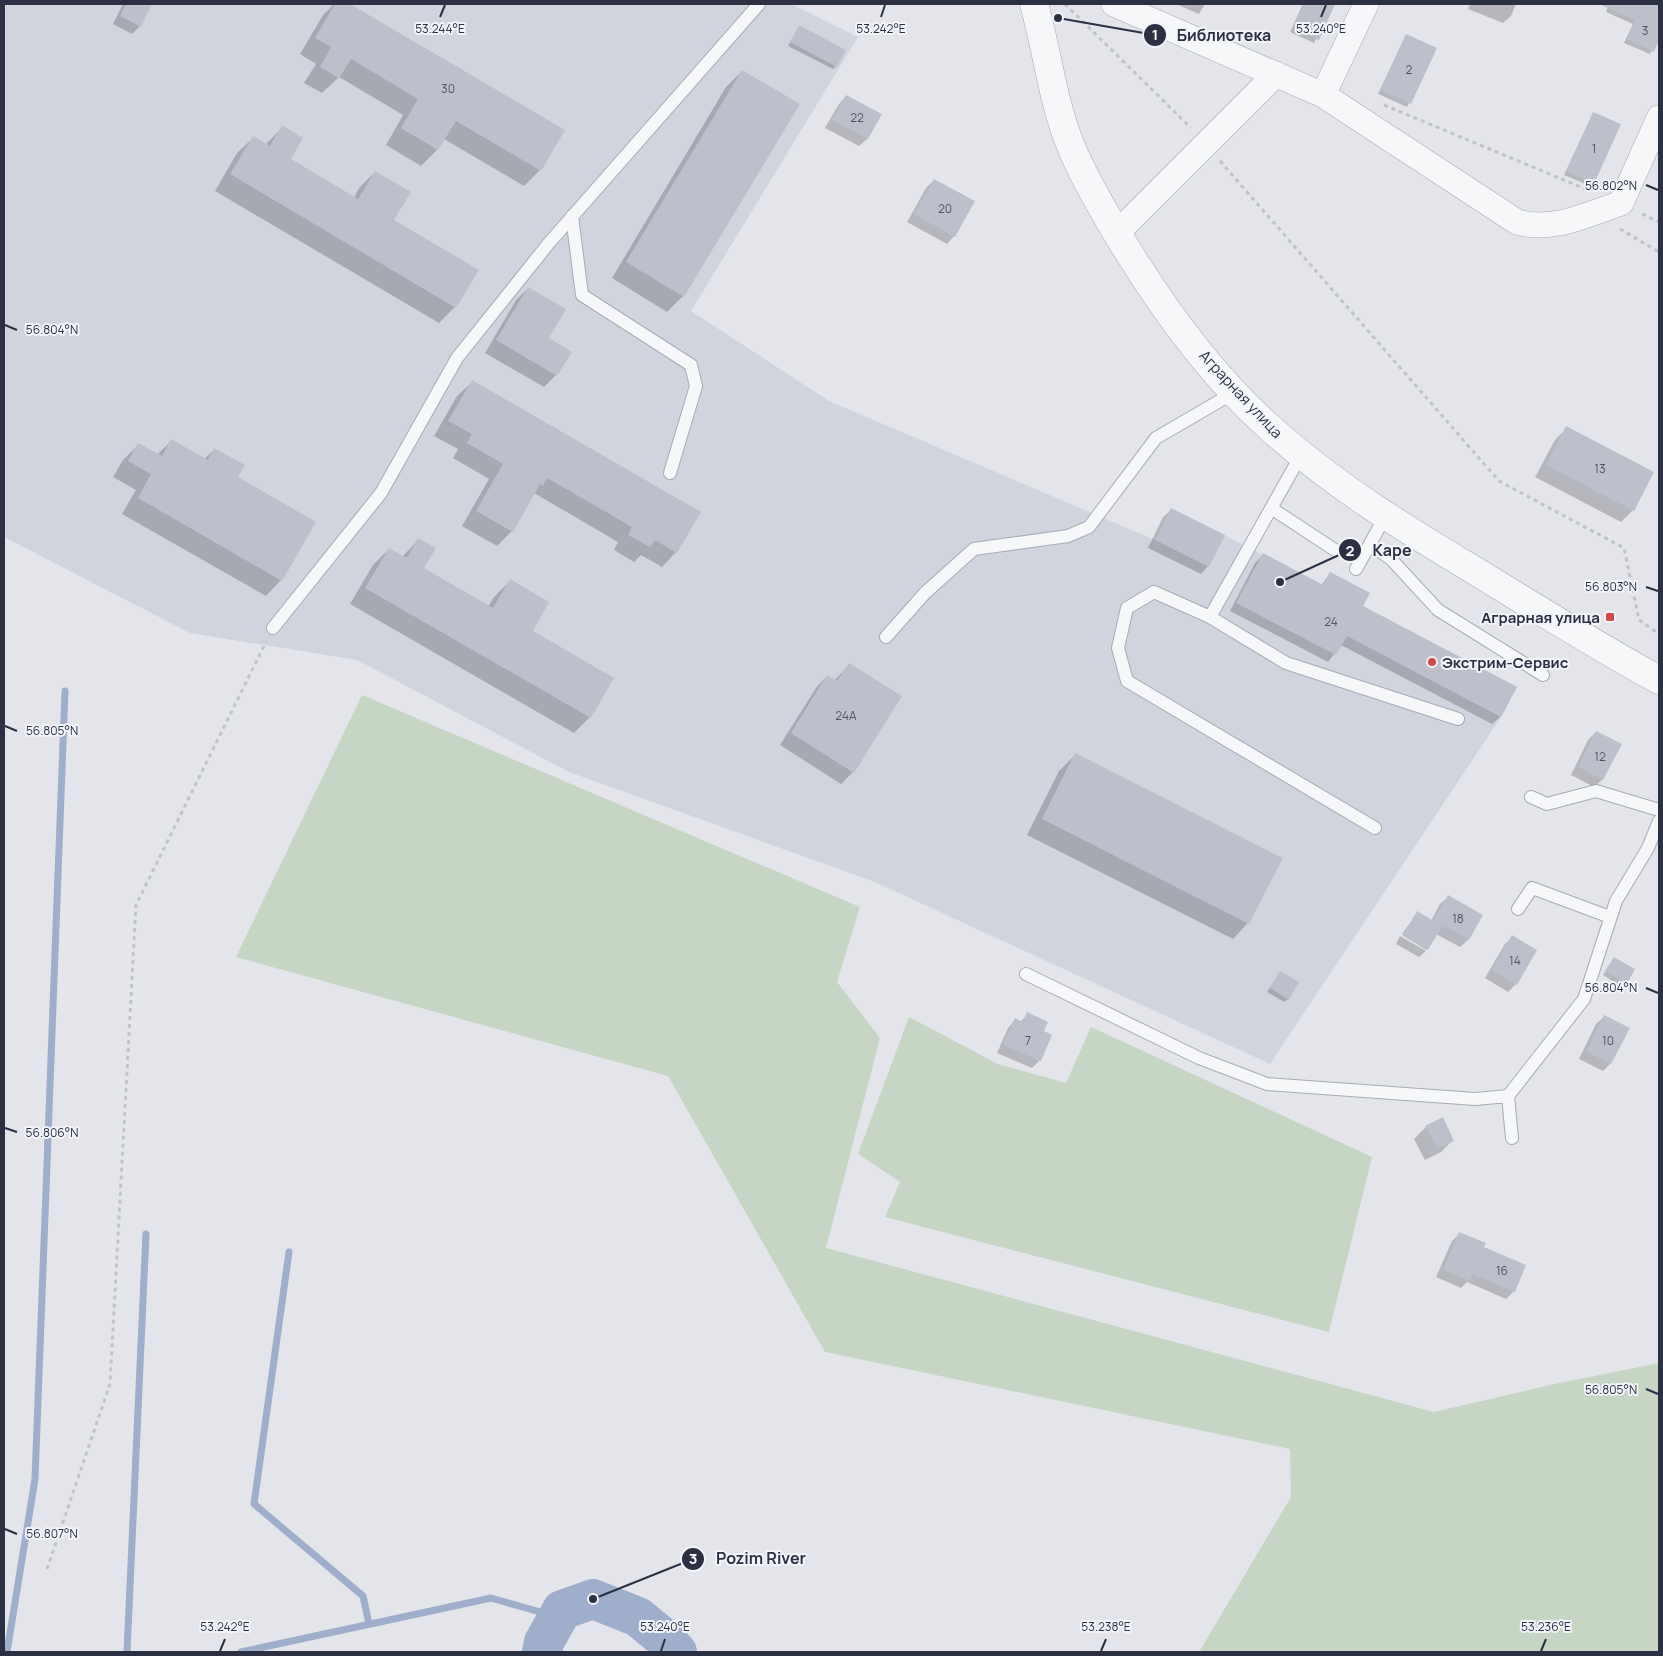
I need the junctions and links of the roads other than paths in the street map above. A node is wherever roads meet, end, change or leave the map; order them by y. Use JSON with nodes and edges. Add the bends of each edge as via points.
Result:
{"nodes":[{"id":1,"x":759,"y":4,"type":"edge"},
{"id":2,"x":1034,"y":4,"type":"edge"},
{"id":3,"x":1114,"y":4,"type":"edge"},
{"id":4,"x":1366,"y":4,"type":"edge"},
{"id":5,"x":1276,"y":74,"type":"junction"},
{"id":6,"x":1324,"y":95,"type":"junction"},
{"id":7,"x":1659,"y":118,"type":"edge"},
{"id":8,"x":572,"y":216,"type":"junction"},
{"id":9,"x":1117,"y":233,"type":"junction"},
{"id":10,"x":1235,"y":392,"type":"junction"},
{"id":11,"x":1301,"y":455,"type":"junction"},
{"id":12,"x":670,"y":473,"type":"dead end"},
{"id":13,"x":1271,"y":508,"type":"junction"},
{"id":14,"x":1386,"y":515,"type":"junction"},
{"id":15,"x":1370,"y":544,"type":"junction"},
{"id":16,"x":1335,"y":550,"type":"dead end"},
{"id":17,"x":1356,"y":569,"type":"dead end"},
{"id":18,"x":1210,"y":616,"type":"junction"},
{"id":19,"x":273,"y":628,"type":"road end"},
{"id":20,"x":886,"y":637,"type":"dead end"},
{"id":21,"x":1543,"y":675,"type":"dead end"},
{"id":22,"x":1659,"y":680,"type":"edge"},
{"id":23,"x":1458,"y":719,"type":"dead end"},
{"id":24,"x":1531,"y":797,"type":"dead end"},
{"id":25,"x":1659,"y":810,"type":"edge"},
{"id":26,"x":1659,"y":821,"type":"edge"},
{"id":27,"x":1375,"y":828,"type":"dead end"},
{"id":28,"x":1654,"y":850,"type":"edge"},
{"id":29,"x":1518,"y":909,"type":"dead end"},
{"id":30,"x":1610,"y":917,"type":"junction"},
{"id":31,"x":1026,"y":974,"type":"dead end"},
{"id":32,"x":1508,"y":1096,"type":"junction"},
{"id":33,"x":1512,"y":1138,"type":"dead end"}],
"edges":[{"from":1,"to":8,"type":"lane"},
{"from":2,"to":9,"type":"street","name":"Аграрная улица","via":[[1070,144]]},
{"from":3,"to":5,"type":"street"},
{"from":4,"to":6,"type":"street"},
{"from":5,"to":6,"type":"street"},
{"from":5,"to":9,"type":"street"},
{"from":6,"to":7,"type":"street","via":[[1517,222],[1532,226],[1557,225],[1621,203]]},
{"from":8,"to":12,"type":"lane","via":[[582,295],[691,365],[696,386]]},
{"from":8,"to":19,"type":"lane","via":[[458,358],[381,493]]},
{"from":9,"to":10,"type":"street","name":"Аграрная улица","via":[[1136,266],[1179,325]]},
{"from":10,"to":11,"type":"street","name":"Аграрная улица"},
{"from":10,"to":20,"type":"lane","via":[[1156,438],[1089,527],[1068,536],[974,549],[925,592]]},
{"from":11,"to":13,"type":"lane"},
{"from":11,"to":14,"type":"street","name":"Аграрная улица"},
{"from":13,"to":16,"type":"lane"},
{"from":13,"to":18,"type":"lane"},
{"from":14,"to":15,"type":"lane"},
{"from":14,"to":22,"type":"street","name":"Аграрная улица","via":[[1583,637]]},
{"from":15,"to":17,"type":"lane"},
{"from":15,"to":21,"type":"lane","via":[[1391,559],[1438,610]]},
{"from":18,"to":23,"type":"lane","via":[[1286,662]]},
{"from":18,"to":27,"type":"lane","via":[[1154,592],[1127,608],[1118,648],[1127,681]]},
{"from":24,"to":25,"type":"lane","via":[[1547,804],[1596,791]]},
{"from":26,"to":28,"type":"lane"},
{"from":28,"to":30,"type":"lane","via":[[1616,901]]},
{"from":29,"to":30,"type":"lane","via":[[1532,888]]},
{"from":30,"to":32,"type":"lane","via":[[1584,999]]},
{"from":31,"to":32,"type":"lane","via":[[1199,1058],[1267,1084],[1475,1100]]},
{"from":32,"to":33,"type":"lane"}]}
